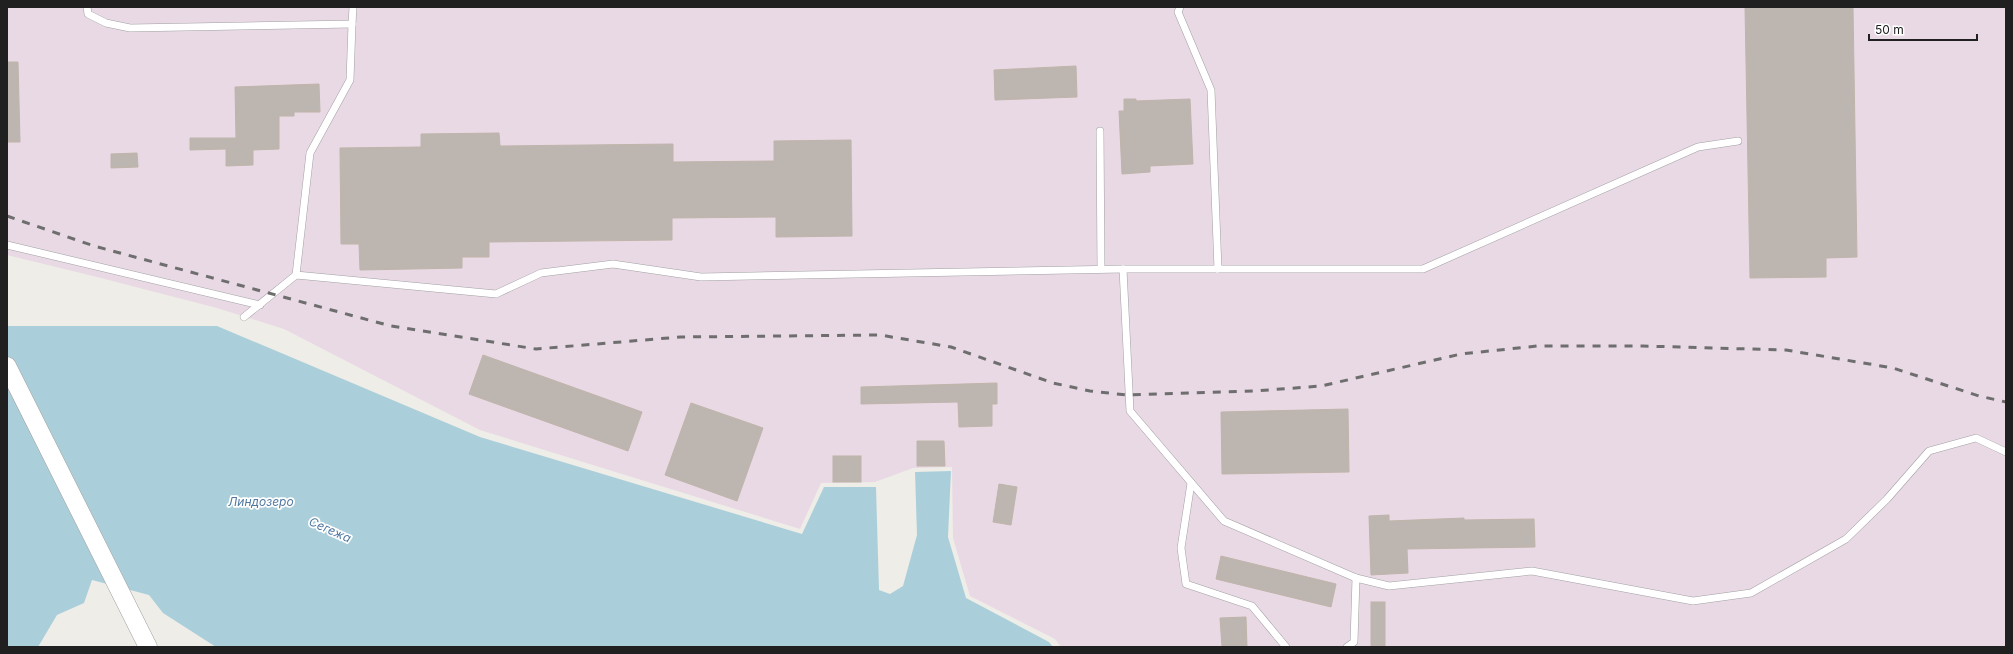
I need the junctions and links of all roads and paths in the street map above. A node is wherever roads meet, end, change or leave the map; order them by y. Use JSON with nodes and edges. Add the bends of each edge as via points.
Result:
{"nodes":[{"id":1,"x":87,"y":7,"type":"edge"},
{"id":2,"x":352,"y":7,"type":"edge"},
{"id":3,"x":1180,"y":7,"type":"edge"},
{"id":4,"x":352,"y":24,"type":"junction"},
{"id":5,"x":1100,"y":131,"type":"dead end"},
{"id":6,"x":1738,"y":141,"type":"dead end"},
{"id":7,"x":7,"y":245,"type":"edge"},
{"id":8,"x":1101,"y":269,"type":"junction"},
{"id":9,"x":1123,"y":269,"type":"junction"},
{"id":10,"x":1218,"y":269,"type":"junction"},
{"id":11,"x":296,"y":275,"type":"junction"},
{"id":12,"x":260,"y":305,"type":"junction"},
{"id":13,"x":244,"y":317,"type":"dead end"},
{"id":14,"x":7,"y":366,"type":"edge"},
{"id":15,"x":2006,"y":452,"type":"edge"},
{"id":16,"x":1191,"y":483,"type":"junction"},
{"id":17,"x":1356,"y":578,"type":"junction"},
{"id":18,"x":148,"y":647,"type":"edge"},
{"id":19,"x":1286,"y":647,"type":"edge"},
{"id":20,"x":1347,"y":647,"type":"edge"}],
"edges":[{"from":1,"to":4,"type":"lane","via":[[88,14],[106,23],[130,28]]},
{"from":2,"to":4,"type":"lane"},
{"from":3,"to":10,"type":"lane","via":[[1178,12],[1212,90]]},
{"from":4,"to":11,"type":"lane","via":[[350,80],[310,153]]},
{"from":5,"to":8,"type":"lane"},
{"from":6,"to":10,"type":"lane","via":[[1698,147],[1423,269]]},
{"from":7,"to":12,"type":"lane"},
{"from":8,"to":9,"type":"lane"},
{"from":8,"to":11,"type":"lane","via":[[701,277],[613,264],[541,273],[496,294]]},
{"from":9,"to":10,"type":"lane"},
{"from":9,"to":16,"type":"lane","via":[[1130,411]]},
{"from":11,"to":12,"type":"lane"},
{"from":12,"to":13,"type":"lane"},
{"from":14,"to":18,"type":"street"},
{"from":15,"to":17,"type":"lane","via":[[1976,438],[1929,451],[1887,499],[1846,539],[1751,593],[1693,601],[1532,571],[1389,586]]},
{"from":16,"to":17,"type":"lane","via":[[1224,521]]},
{"from":16,"to":19,"type":"lane","via":[[1181,548],[1186,584],[1252,606]]},
{"from":17,"to":20,"type":"lane","via":[[1354,642]]}]}
